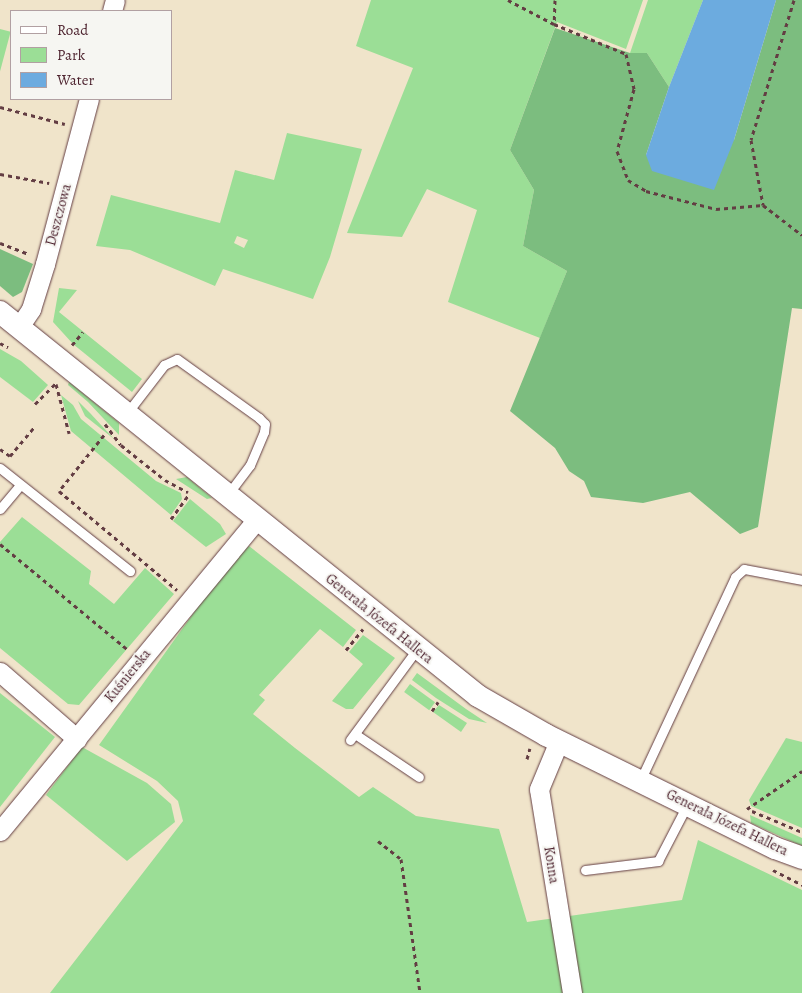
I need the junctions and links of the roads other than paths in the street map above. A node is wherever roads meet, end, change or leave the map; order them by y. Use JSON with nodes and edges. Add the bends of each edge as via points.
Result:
{"nodes":[{"id":1,"x":89,"y":100,"type":"edge"},
{"id":2,"x":0,"y":312,"type":"edge"},
{"id":3,"x":19,"y":327,"type":"junction"},
{"id":4,"x":126,"y":414,"type":"junction"},
{"id":5,"x":0,"y":468,"type":"edge"},
{"id":6,"x":20,"y":485,"type":"junction"},
{"id":7,"x":226,"y":495,"type":"junction"},
{"id":8,"x":0,"y":509,"type":"edge"},
{"id":9,"x":256,"y":520,"type":"junction"},
{"id":10,"x":130,"y":571,"type":"dead end"},
{"id":11,"x":802,"y":580,"type":"edge"},
{"id":12,"x":416,"y":649,"type":"junction"},
{"id":13,"x":0,"y":672,"type":"edge"},
{"id":14,"x":77,"y":739,"type":"junction"},
{"id":15,"x":559,"y":741,"type":"junction"},
{"id":16,"x":420,"y":777,"type":"dead end"},
{"id":17,"x":640,"y":781,"type":"junction"},
{"id":18,"x":687,"y":804,"type":"junction"},
{"id":19,"x":0,"y":831,"type":"edge"},
{"id":20,"x":802,"y":858,"type":"edge"},
{"id":21,"x":585,"y":870,"type":"dead end"},
{"id":22,"x":572,"y":993,"type":"edge"}],
"edges":[{"from":1,"to":3,"type":"street","name":"Deszczowa","via":[[46,264],[31,309]]},
{"from":2,"to":3,"type":"street","name":"Generała Józefa Hallera"},
{"from":3,"to":4,"type":"street","name":"Generała Józefa Hallera"},
{"from":4,"to":7,"type":"street","name":"Generała Józefa Hallera"},
{"from":4,"to":7,"type":"lane","via":[[164,365],[177,359],[260,418],[265,424],[264,432],[250,465]]},
{"from":5,"to":6,"type":"lane"},
{"from":6,"to":8,"type":"lane"},
{"from":6,"to":10,"type":"lane"},
{"from":7,"to":9,"type":"street","name":"Generała Józefa Hallera"},
{"from":9,"to":12,"type":"street","name":"Generała Józefa Hallera"},
{"from":9,"to":14,"type":"street","name":"Kuśnierska"},
{"from":11,"to":17,"type":"lane","via":[[744,569],[735,577]]},
{"from":12,"to":15,"type":"street","name":"Generała Józefa Hallera","via":[[490,703]]},
{"from":12,"to":16,"type":"lane","via":[[352,737]]},
{"from":13,"to":14,"type":"street"},
{"from":14,"to":19,"type":"street","name":"Kuśnierska"},
{"from":15,"to":17,"type":"street","name":"Generała Józefa Hallera"},
{"from":15,"to":22,"type":"street","name":"Konna","via":[[538,789]]},
{"from":17,"to":18,"type":"street","name":"Generała Józefa Hallera"},
{"from":18,"to":20,"type":"street","name":"Generała Józefa Hallera"},
{"from":18,"to":21,"type":"lane","via":[[658,861]]}]}
